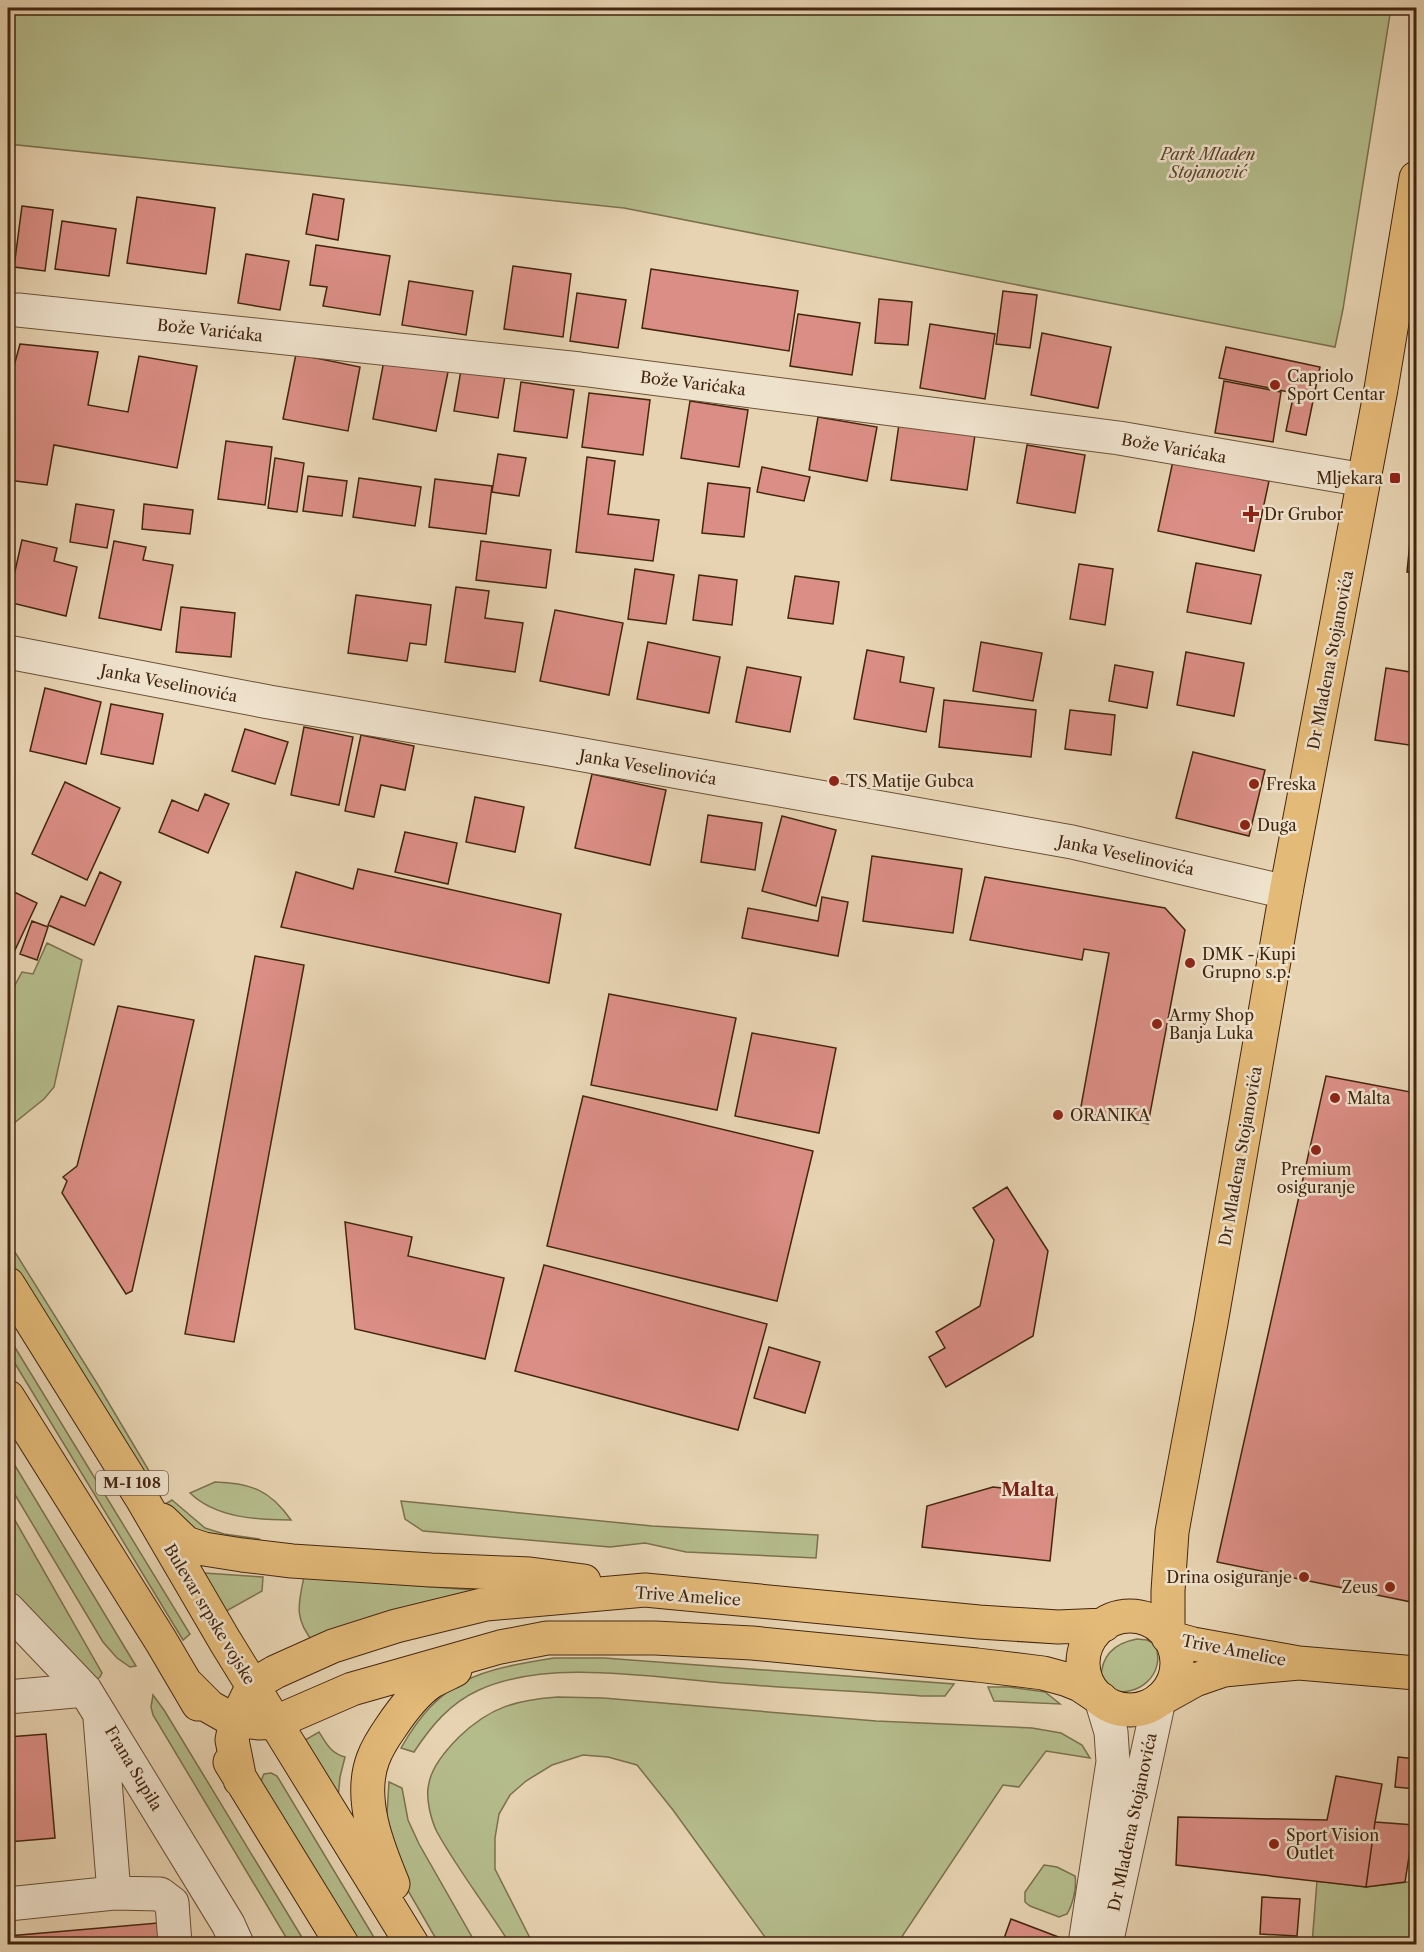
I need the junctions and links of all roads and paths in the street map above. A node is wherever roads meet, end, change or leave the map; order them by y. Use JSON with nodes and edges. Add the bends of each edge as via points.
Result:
{"nodes":[{"id":1,"x":1416,"y":178,"type":"edge"},
{"id":2,"x":18,"y":310,"type":"dead end"},
{"id":3,"x":1364,"y":480,"type":"junction"},
{"id":4,"x":8,"y":652,"type":"edge"},
{"id":5,"x":1286,"y":892,"type":"junction"},
{"id":6,"x":8,"y":1284,"type":"edge"},
{"id":7,"x":8,"y":1397,"type":"edge"},
{"id":8,"x":141,"y":1497,"type":"junction"},
{"id":9,"x":1172,"y":1532,"type":"junction"},
{"id":10,"x":645,"y":1590,"type":"junction"},
{"id":11,"x":8,"y":1609,"type":"edge"},
{"id":12,"x":1116,"y":1621,"type":"junction"},
{"id":13,"x":1168,"y":1637,"type":"junction"},
{"id":14,"x":500,"y":1647,"type":"junction"},
{"id":15,"x":1299,"y":1663,"type":"junction"},
{"id":16,"x":1416,"y":1672,"type":"edge"},
{"id":17,"x":187,"y":1684,"type":"junction"},
{"id":18,"x":253,"y":1685,"type":"junction"},
{"id":19,"x":8,"y":1697,"type":"edge"},
{"id":20,"x":1101,"y":1700,"type":"junction"},
{"id":21,"x":1159,"y":1700,"type":"junction"},
{"id":22,"x":93,"y":1701,"type":"junction"},
{"id":23,"x":236,"y":1720,"type":"junction"},
{"id":24,"x":276,"y":1722,"type":"junction"},
{"id":25,"x":240,"y":1780,"type":"junction"},
{"id":26,"x":114,"y":1893,"type":"junction"},
{"id":27,"x":8,"y":1904,"type":"edge"},
{"id":28,"x":175,"y":1944,"type":"edge"},
{"id":29,"x":237,"y":1944,"type":"edge"},
{"id":30,"x":342,"y":1944,"type":"edge"},
{"id":31,"x":412,"y":1944,"type":"edge"},
{"id":32,"x":417,"y":1944,"type":"edge"},
{"id":33,"x":1085,"y":1944,"type":"edge"},
{"id":34,"x":1106,"y":1944,"type":"edge"}],
"edges":[{"from":1,"to":3,"type":"main road","name":"Dr Mladena Stojanovića"},
{"from":2,"to":3,"type":"street","name":"Bože Varićaka","via":[[591,370],[1119,438]]},
{"from":3,"to":5,"type":"main road","name":"Dr Mladena Stojanovića"},
{"from":4,"to":5,"type":"street","name":"Janka Veselinovića","via":[[269,702],[1072,842]]},
{"from":5,"to":9,"type":"main road","name":"Dr Mladena Stojanovića"},
{"from":6,"to":8,"type":"main road","name":"Bulevar srpske vojske","number":"M-I 108"},
{"from":7,"to":17,"type":"main road","number":"M-I 108"},
{"from":8,"to":10,"type":"main road","via":[[186,1543],[204,1549],[292,1561],[530,1574]]},
{"from":8,"to":18,"type":"main road","name":"Bulevar srpske vojske","number":"M-I 108"},
{"from":9,"to":12,"type":"main road","name":"Dr Mladena Stojanovića","via":[[1150,1592]]},
{"from":9,"to":13,"type":"main road","name":"Dr Mladena Stojanovića"},
{"from":10,"to":12,"type":"main road","name":"Trive Amelice","via":[[979,1622],[1058,1627]]},
{"from":10,"to":18,"type":"main road","name":"Trive Amelice","via":[[486,1604],[333,1646]]},
{"from":11,"to":22,"type":"street","name":"Frana Supila"},
{"from":12,"to":13,"type":"main road","via":[[1143,1618],[1155,1623]]},
{"from":12,"to":20,"type":"main road","via":[[1095,1632],[1088,1642],[1084,1665],[1090,1687]]},
{"from":13,"to":15,"type":"main road","name":"Trive Amelice"},
{"from":13,"to":21,"type":"main road","via":[[1177,1655],[1177,1667],[1171,1685]]},
{"from":14,"to":20,"type":"main road","via":[[547,1638],[605,1637],[752,1643],[1043,1674],[1072,1682]]},
{"from":14,"to":24,"type":"main road","via":[[352,1689]]},
{"from":14,"to":32,"type":"main road","via":[[429,1683],[400,1713],[372,1762],[368,1791],[376,1842]]},
{"from":15,"to":16,"type":"main road","name":"Trive Amelice"},
{"from":15,"to":21,"type":"main road","name":"Trive Amelice","via":[[1224,1670]]},
{"from":17,"to":23,"type":"main road","via":[[210,1707]]},
{"from":17,"to":25,"type":"main road","number":"M-I 108"},
{"from":18,"to":23,"type":"main road"},
{"from":18,"to":24,"type":"main road","name":"Bulevar srpske vojske","number":"M-I 108"},
{"from":19,"to":22,"type":"street"},
{"from":20,"to":21,"type":"main road","via":[[1130,1710]]},
{"from":20,"to":33,"type":"street","name":"Dr Mladena Stojanovića","via":[[1111,1732],[1113,1762]]},
{"from":21,"to":34,"type":"street","name":"Dr Mladena Stojanovića"},
{"from":22,"to":26,"type":"street"},
{"from":22,"to":29,"type":"street","name":"Frana Supila"},
{"from":23,"to":24,"type":"main road"},
{"from":23,"to":25,"type":"main road","via":[[231,1740]]},
{"from":24,"to":31,"type":"main road","name":"Bulevar srpske vojske","number":"M-I 108"},
{"from":25,"to":30,"type":"main road","number":"M-I 108"},
{"from":26,"to":27,"type":"street"},
{"from":26,"to":28,"type":"street","via":[[160,1894],[172,1903]]}]}
